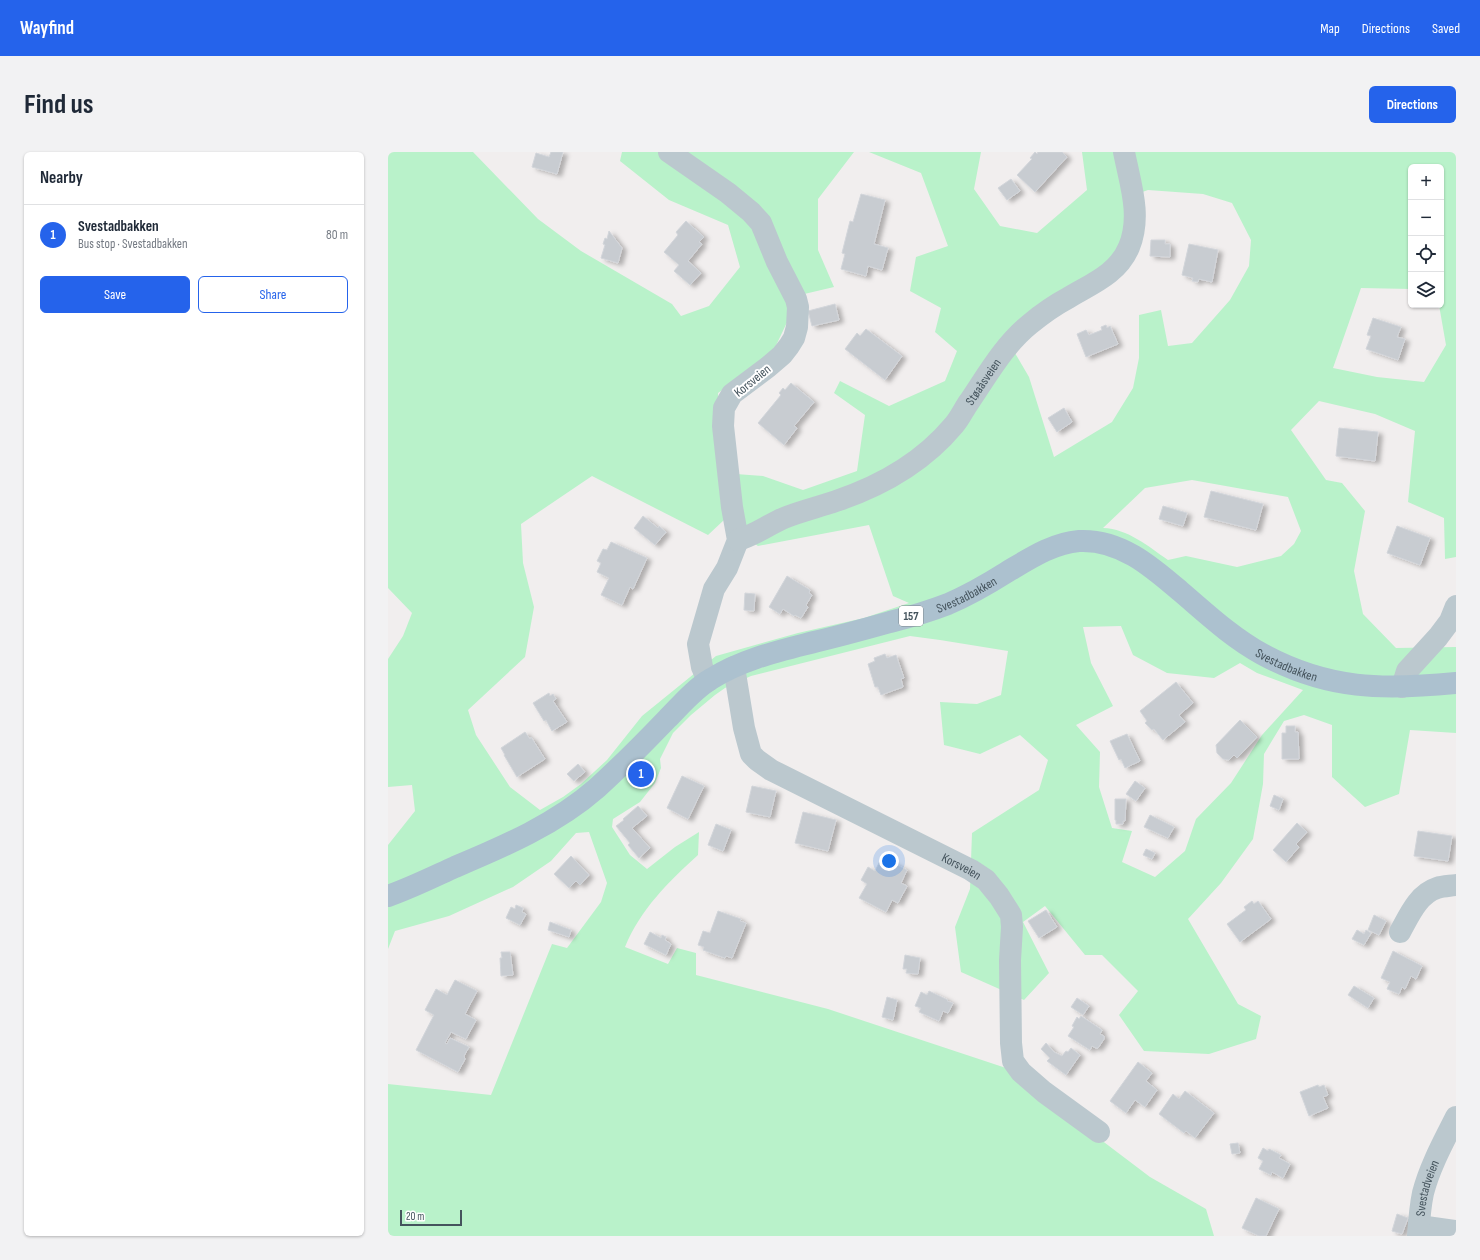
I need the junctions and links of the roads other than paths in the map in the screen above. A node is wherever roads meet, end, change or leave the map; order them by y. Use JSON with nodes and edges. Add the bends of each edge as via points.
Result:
{"nodes":[{"id":1,"x":669,"y":152,"type":"edge"},
{"id":2,"x":1124,"y":152,"type":"edge"},
{"id":3,"x":738,"y":540,"type":"junction"},
{"id":4,"x":1456,"y":606,"type":"edge"},
{"id":5,"x":734,"y":667,"type":"junction"},
{"id":6,"x":708,"y":681,"type":"junction"},
{"id":7,"x":1456,"y":682,"type":"edge"},
{"id":8,"x":1402,"y":687,"type":"junction"},
{"id":9,"x":1456,"y":885,"type":"edge"},
{"id":10,"x":388,"y":896,"type":"edge"},
{"id":11,"x":1400,"y":932,"type":"dead end"},
{"id":12,"x":1456,"y":1117,"type":"edge"},
{"id":13,"x":1099,"y":1132,"type":"dead end"},
{"id":14,"x":1418,"y":1231,"type":"edge"},
{"id":15,"x":1456,"y":1231,"type":"edge"}],
"edges":[{"from":1,"to":3,"type":"street","name":"Korsveien","via":[[728,193],[761,223],[798,307],[797,327],[789,346],[768,367],[732,394],[724,408],[723,426]]},
{"from":2,"to":3,"type":"street","name":"Støaåsveien","via":[[1135,204],[1134,230],[1130,246],[1111,273],[1067,298],[1029,324],[1001,354],[954,424],[936,444],[914,462],[868,488],[785,518]]},
{"from":3,"to":6,"type":"street","via":[[714,589],[698,644],[702,667]]},
{"from":4,"to":8,"type":"street","via":[[1450,621],[1438,637],[1407,671]]},
{"from":5,"to":6,"type":"main road","name":"Svestadbakken","number":"157"},
{"from":5,"to":8,"type":"main road","name":"Svestadbakken","number":"157","via":[[776,652],[946,605],[1045,551],[1080,541],[1117,547],[1131,554],[1153,568],[1236,638],[1290,668],[1345,684]]},
{"from":5,"to":13,"type":"street","name":"Korsveien","via":[[744,728],[751,754],[757,760],[771,770],[971,870],[986,880],[999,896],[1011,915],[1011,1043],[1014,1061],[1021,1072],[1044,1092]]},
{"from":6,"to":10,"type":"main road","name":"Svestadbakken","number":"157","via":[[686,698],[596,789],[559,817],[518,839]]},
{"from":7,"to":8,"type":"main road","name":"Svestadbakken","number":"157"},
{"from":9,"to":11,"type":"street","via":[[1439,887],[1427,893],[1418,902]]},
{"from":12,"to":14,"type":"street","name":"Svestadveien","via":[[1434,1162],[1424,1192]]},
{"from":14,"to":15,"type":"street","name":"Svestadveien"}]}
